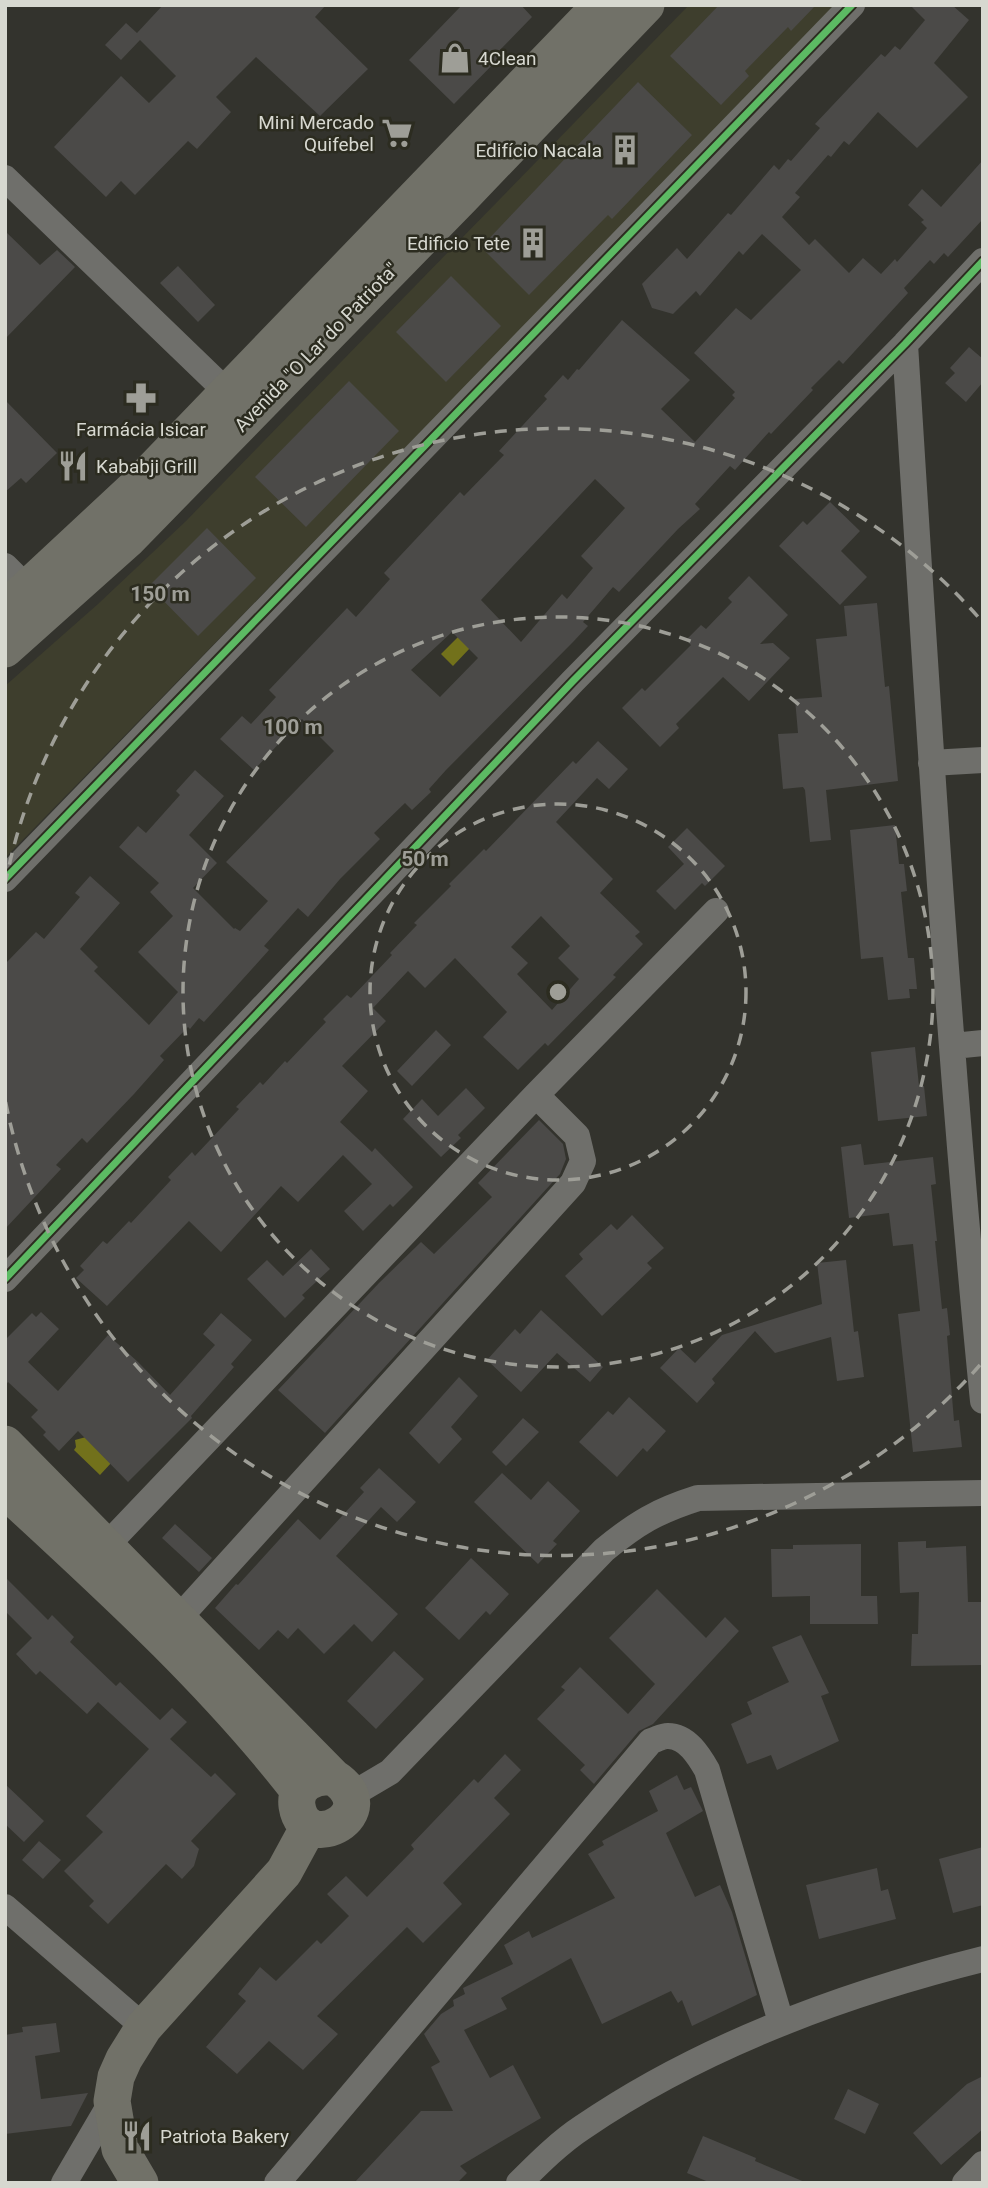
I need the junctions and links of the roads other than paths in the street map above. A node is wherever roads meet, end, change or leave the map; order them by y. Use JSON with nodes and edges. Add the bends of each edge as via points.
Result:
{"nodes":[{"id":1,"x":601,"y":5,"type":"edge"},
{"id":2,"x":646,"y":5,"type":"edge"},
{"id":3,"x":852,"y":5,"type":"edge"},
{"id":4,"x":5,"y":178,"type":"edge"},
{"id":5,"x":983,"y":261,"type":"edge"},
{"id":6,"x":905,"y":344,"type":"junction"},
{"id":7,"x":228,"y":393,"type":"junction"},
{"id":8,"x":13,"y":588,"type":"edge"},
{"id":9,"x":5,"y":649,"type":"edge"},
{"id":10,"x":983,"y":760,"type":"edge"},
{"id":11,"x":931,"y":762,"type":"junction"},
{"id":12,"x":5,"y":879,"type":"edge"},
{"id":13,"x":716,"y":911,"type":"dead end"},
{"id":14,"x":983,"y":1043,"type":"edge"},
{"id":15,"x":953,"y":1046,"type":"junction"},
{"id":16,"x":536,"y":1095,"type":"junction"},
{"id":17,"x":974,"y":1230,"type":"edge"},
{"id":18,"x":5,"y":1279,"type":"edge"},
{"id":19,"x":983,"y":1401,"type":"edge"},
{"id":20,"x":5,"y":1444,"type":"edge"},
{"id":21,"x":5,"y":1490,"type":"edge"},
{"id":22,"x":983,"y":1493,"type":"edge"},
{"id":23,"x":106,"y":1546,"type":"junction"},
{"id":24,"x":178,"y":1619,"type":"junction"},
{"id":25,"x":342,"y":1786,"type":"junction"},
{"id":26,"x":299,"y":1791,"type":"junction"},
{"id":27,"x":309,"y":1826,"type":"junction"},
{"id":28,"x":9,"y":1917,"type":"edge"},
{"id":29,"x":983,"y":1959,"type":"edge"},
{"id":30,"x":781,"y":2022,"type":"junction"},
{"id":31,"x":144,"y":2027,"type":"junction"},
{"id":32,"x":112,"y":2101,"type":"junction"},
{"id":33,"x":983,"y":2164,"type":"edge"},
{"id":34,"x":64,"y":2183,"type":"edge"},
{"id":35,"x":140,"y":2183,"type":"edge"},
{"id":36,"x":277,"y":2183,"type":"edge"},
{"id":37,"x":519,"y":2183,"type":"edge"},
{"id":38,"x":965,"y":2183,"type":"edge"}],
"edges":[{"from":1,"to":7,"type":"main road","name":"Avenida \"O Lar do Patriota\""},
{"from":2,"to":9,"type":"main road","name":"Avenida \"O Lar do Patriota\"","via":[[127,540]]},
{"from":3,"to":12,"type":"street"},
{"from":4,"to":7,"type":"street"},
{"from":5,"to":6,"type":"street"},
{"from":6,"to":11,"type":"street"},
{"from":6,"to":18,"type":"street","via":[[573,681]]},
{"from":7,"to":8,"type":"main road","name":"Avenida \"O Lar do Patriota\"","via":[[138,485]]},
{"from":10,"to":11,"type":"street"},
{"from":11,"to":15,"type":"street"},
{"from":13,"to":16,"type":"street"},
{"from":14,"to":15,"type":"street"},
{"from":15,"to":17,"type":"street"},
{"from":16,"to":23,"type":"street"},
{"from":16,"to":24,"type":"street","via":[[577,1136],[583,1161],[573,1183]]},
{"from":17,"to":19,"type":"street"},
{"from":20,"to":23,"type":"main road"},
{"from":21,"to":26,"type":"main road","via":[[163,1640],[263,1744]]},
{"from":22,"to":25,"type":"street","via":[[698,1498],[663,1509],[604,1550],[390,1772]]},
{"from":23,"to":24,"type":"main road"},
{"from":24,"to":25,"type":"main road"},
{"from":25,"to":26,"type":"main road","via":[[320,1775]]},
{"from":25,"to":27,"type":"main road","via":[[351,1808],[345,1820],[335,1828]]},
{"from":26,"to":27,"type":"main road","via":[[300,1816]]},
{"from":27,"to":31,"type":"main road","via":[[284,1872]]},
{"from":28,"to":31,"type":"street"},
{"from":29,"to":30,"type":"street"},
{"from":30,"to":36,"type":"street","via":[[707,1770],[684,1741],[668,1735],[652,1741]]},
{"from":30,"to":37,"type":"street","via":[[654,2085],[582,2127]]},
{"from":31,"to":32,"type":"main road","via":[[116,2077]]},
{"from":32,"to":34,"type":"street"},
{"from":32,"to":35,"type":"main road","via":[[120,2149]]},
{"from":33,"to":38,"type":"street"}]}
